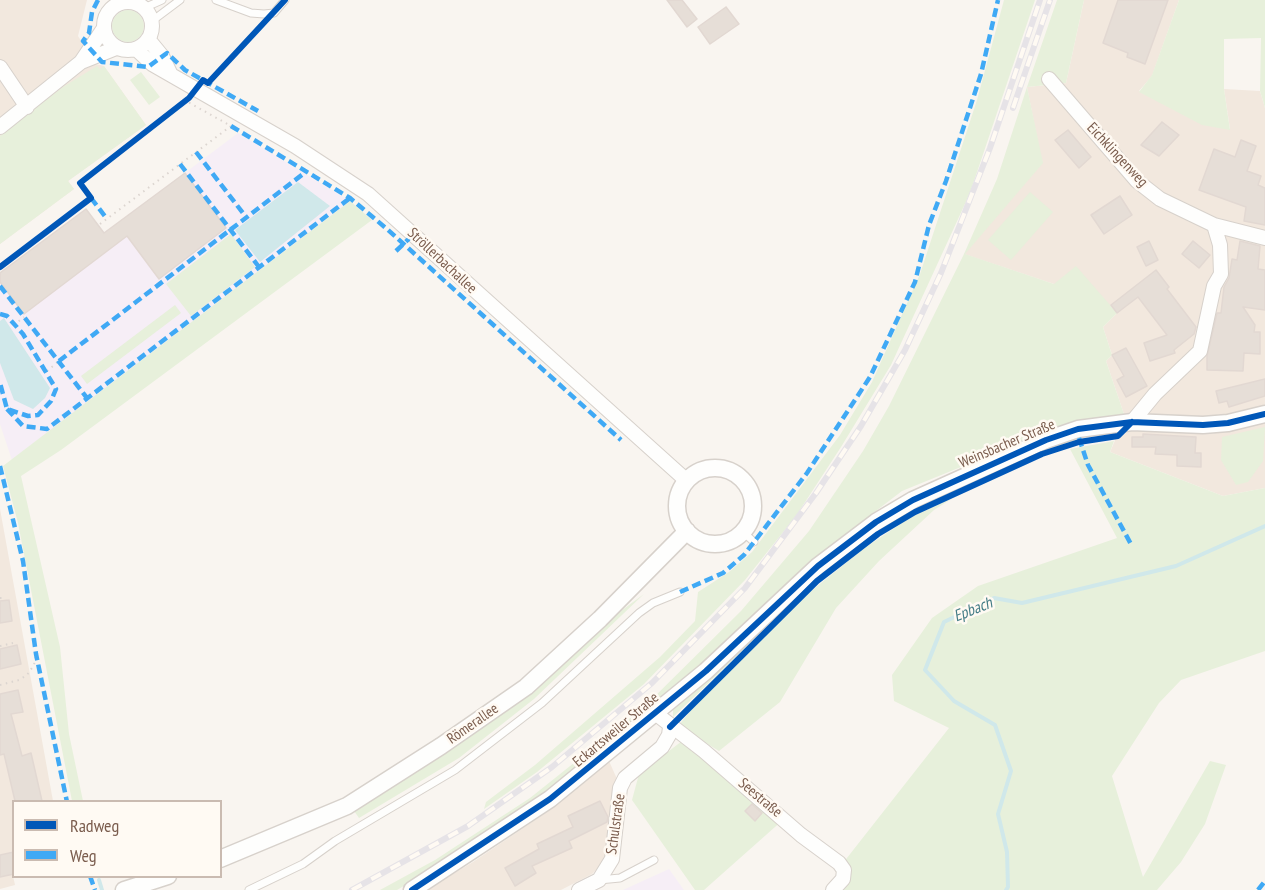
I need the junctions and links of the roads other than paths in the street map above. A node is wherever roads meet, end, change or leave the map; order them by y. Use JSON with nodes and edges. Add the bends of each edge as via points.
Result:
{"nodes":[{"id":1,"x":162,"y":0,"type":"edge"},
{"id":2,"x":180,"y":0,"type":"edge"},
{"id":3,"x":216,"y":0,"type":"edge"},
{"id":4,"x":285,"y":0,"type":"edge"},
{"id":5,"x":128,"y":1,"type":"edge"},
{"id":6,"x":110,"y":5,"type":"edge"},
{"id":7,"x":144,"y":8,"type":"junction"},
{"id":8,"x":152,"y":21,"type":"junction"},
{"id":9,"x":104,"y":28,"type":"junction"},
{"id":10,"x":148,"y":39,"type":"junction"},
{"id":11,"x":116,"y":48,"type":"junction"},
{"id":12,"x":136,"y":49,"type":"junction"},
{"id":13,"x":81,"y":62,"type":"junction"},
{"id":14,"x":0,"y":67,"type":"edge"},
{"id":15,"x":171,"y":75,"type":"junction"},
{"id":16,"x":1049,"y":79,"type":"dead end"},
{"id":17,"x":27,"y":107,"type":"junction"},
{"id":18,"x":0,"y":127,"type":"edge"},
{"id":19,"x":1214,"y":225,"type":"junction"},
{"id":20,"x":1265,"y":238,"type":"edge"},
{"id":21,"x":1265,"y":414,"type":"edge"},
{"id":22,"x":1132,"y":422,"type":"junction"},
{"id":23,"x":687,"y":481,"type":"junction"},
{"id":24,"x":687,"y":531,"type":"junction"},
{"id":25,"x":818,"y":566,"type":"joint"},
{"id":26,"x":680,"y":592,"type":"dead end"},
{"id":27,"x":655,"y":714,"type":"junction"},
{"id":28,"x":670,"y":727,"type":"junction"},
{"id":29,"x":222,"y":858,"type":"edge"},
{"id":30,"x":654,"y":860,"type":"dead end"},
{"id":31,"x":162,"y":878,"type":"edge"},
{"id":32,"x":599,"y":880,"type":"junction"},
{"id":33,"x":124,"y":890,"type":"edge"},
{"id":34,"x":249,"y":890,"type":"edge"},
{"id":35,"x":412,"y":890,"type":"edge"},
{"id":36,"x":579,"y":890,"type":"edge"},
{"id":37,"x":833,"y":890,"type":"edge"}],
"edges":[{"from":1,"to":7,"type":"lane"},
{"from":2,"to":8,"type":"lane"},
{"from":3,"to":4,"type":"lane","via":[[264,14],[274,13]]},
{"from":5,"to":6,"type":"street"},
{"from":5,"to":7,"type":"street"},
{"from":6,"to":9,"type":"street"},
{"from":7,"to":8,"type":"street"},
{"from":8,"to":10,"type":"street"},
{"from":9,"to":11,"type":"street","via":[[105,36]]},
{"from":9,"to":13,"type":"street"},
{"from":10,"to":12,"type":"street"},
{"from":10,"to":15,"type":"street"},
{"from":11,"to":12,"type":"street"},
{"from":11,"to":13,"type":"street"},
{"from":12,"to":15,"type":"street","name":"Ströllerbachallee"},
{"from":13,"to":17,"type":"street"},
{"from":14,"to":17,"type":"street"},
{"from":15,"to":23,"type":"street","name":"Ströllerbachallee","via":[[305,152],[368,194]]},
{"from":16,"to":19,"type":"street","name":"Eichklingenweg","via":[[1137,181],[1160,199]]},
{"from":17,"to":18,"type":"street"},
{"from":19,"to":20,"type":"street","name":"Eichklingenweg"},
{"from":19,"to":22,"type":"street","via":[[1220,245],[1221,274],[1212,293],[1200,351]]},
{"from":21,"to":22,"type":"street","name":"Weinsbacher Straße","via":[[1203,425]]},
{"from":22,"to":25,"type":"street","name":"Weinsbacher Straße","via":[[1066,433],[954,480],[876,522]]},
{"from":23,"to":24,"type":"street","via":[[678,498],[678,510]]},
{"from":23,"to":24,"type":"street","via":[[703,471],[728,470],[747,485],[753,503],[749,537],[709,544]]},
{"from":24,"to":29,"type":"street","name":"Römerallee","via":[[526,687],[346,806]]},
{"from":25,"to":27,"type":"street","name":"Eckartsweiler Straße"},
{"from":26,"to":34,"type":"lane","via":[[639,613],[542,703],[455,770],[303,864]]},
{"from":27,"to":28,"type":"street","name":"Seestraße"},
{"from":27,"to":35,"type":"street","name":"Eckartsweiler Straße","via":[[550,799]]},
{"from":28,"to":32,"type":"street","name":"Schulstraße","via":[[662,747],[625,778],[620,788],[612,859]]},
{"from":28,"to":37,"type":"street","name":"Seestraße","via":[[839,864],[844,870],[843,879]]},
{"from":30,"to":32,"type":"lane","via":[[620,878]]},
{"from":31,"to":33,"type":"street"},
{"from":32,"to":36,"type":"street"}]}
